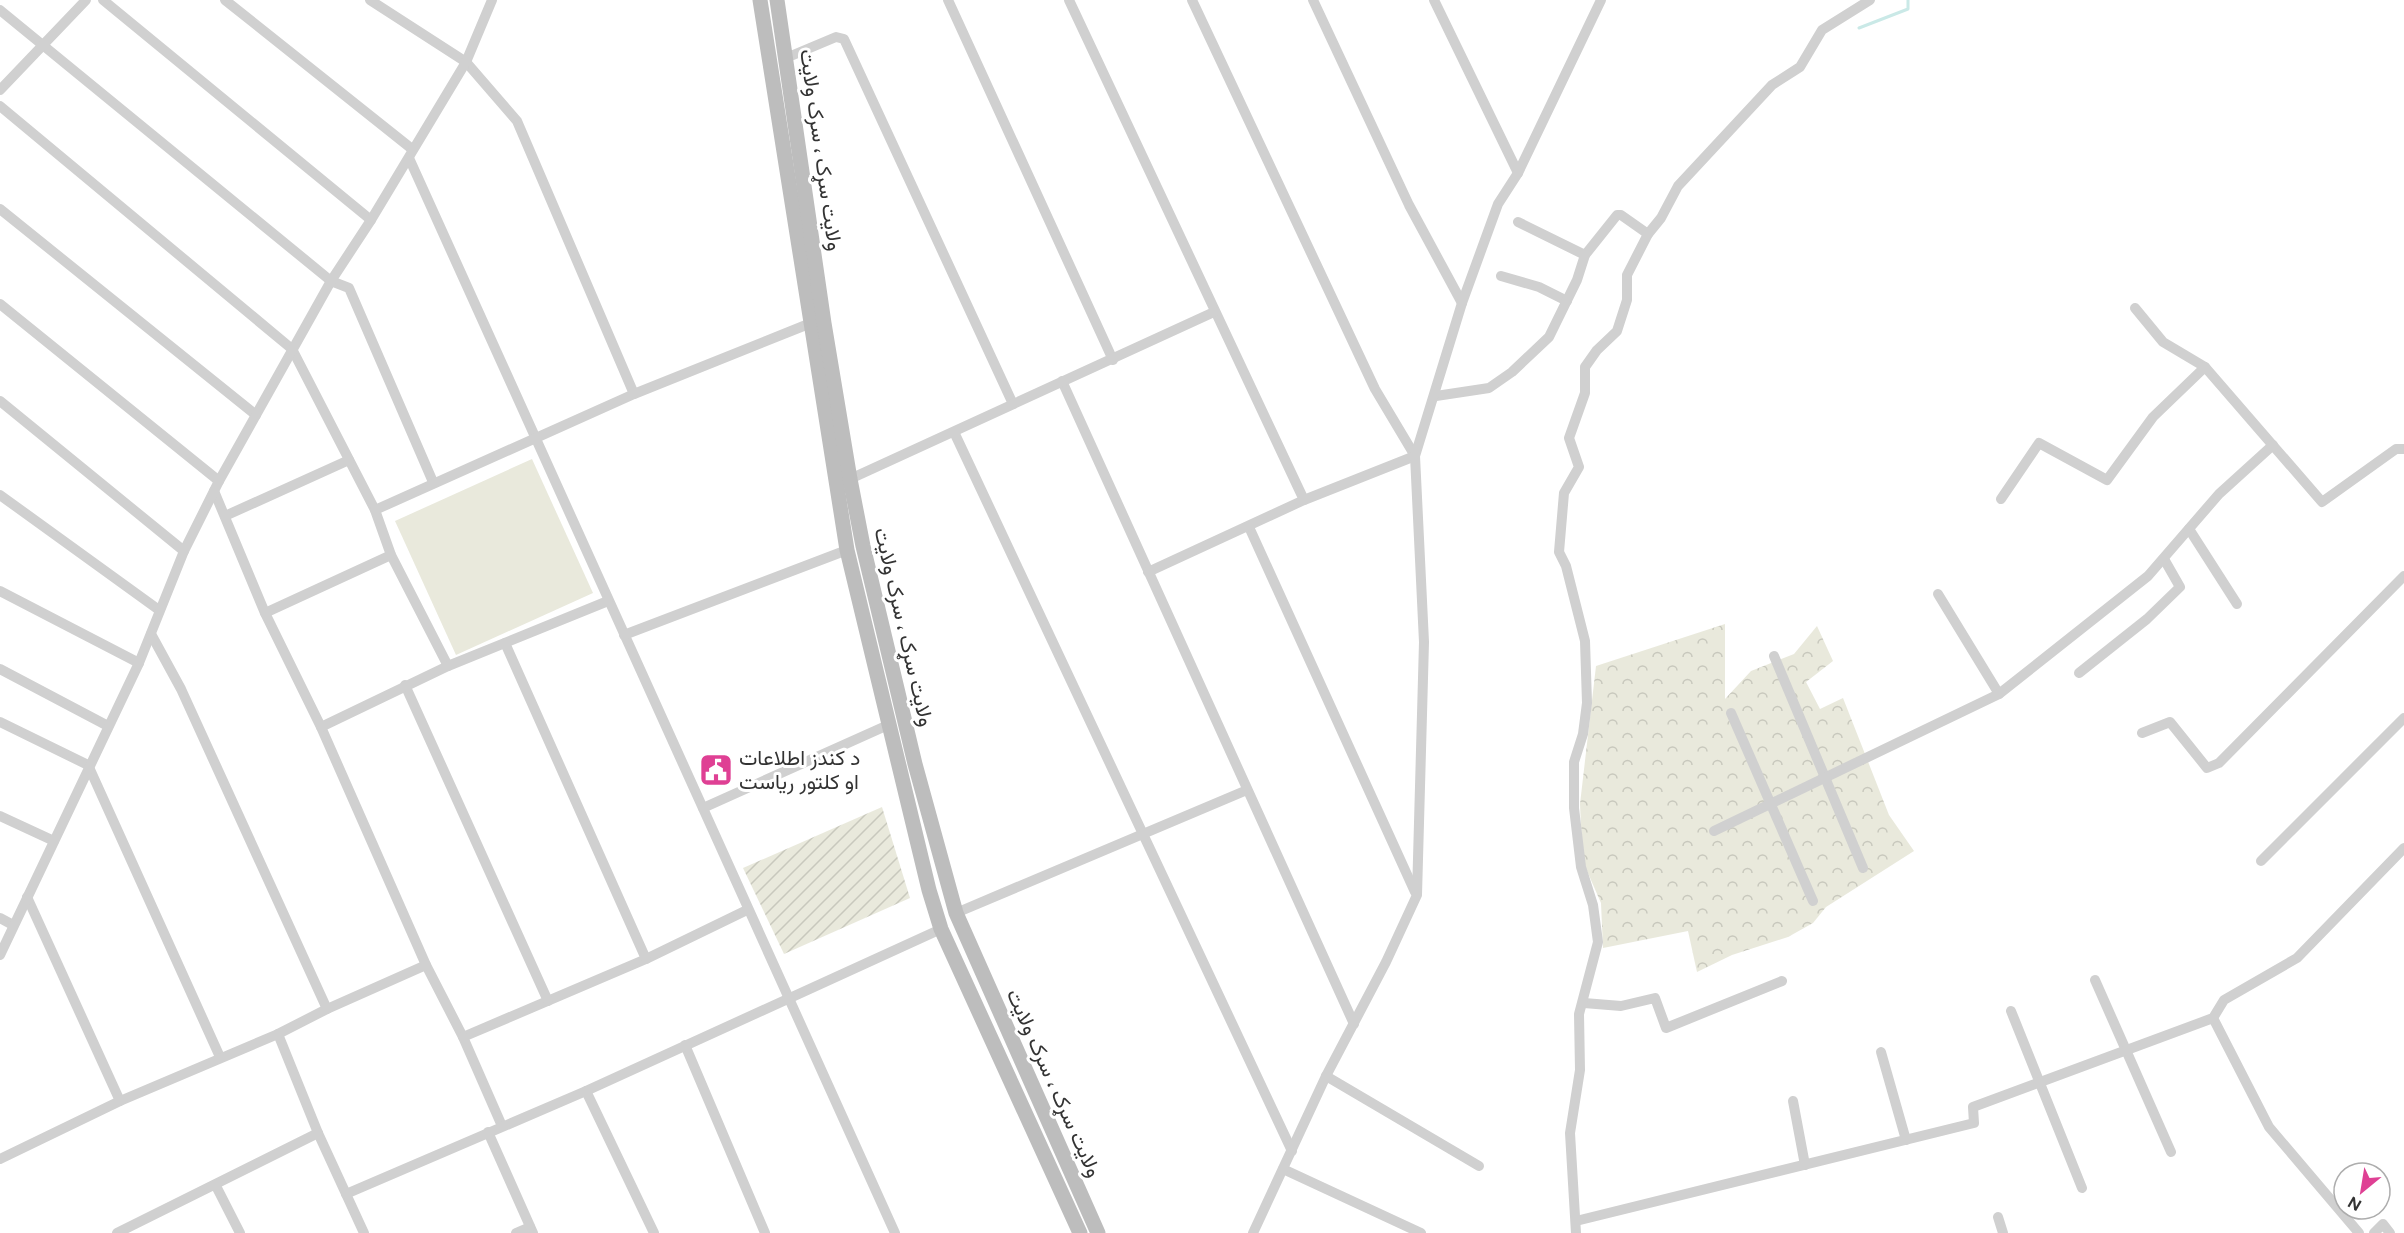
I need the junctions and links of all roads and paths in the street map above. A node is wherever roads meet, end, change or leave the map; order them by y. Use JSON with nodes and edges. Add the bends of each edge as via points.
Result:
{"nodes":[{"id":1,"x":86,"y":0,"type":"edge"},
{"id":2,"x":103,"y":0,"type":"edge"},
{"id":3,"x":225,"y":0,"type":"edge"},
{"id":4,"x":370,"y":0,"type":"edge"},
{"id":5,"x":492,"y":0,"type":"edge"},
{"id":6,"x":760,"y":0,"type":"edge"},
{"id":7,"x":777,"y":0,"type":"edge"},
{"id":8,"x":948,"y":0,"type":"edge"},
{"id":9,"x":1069,"y":0,"type":"edge"},
{"id":10,"x":1192,"y":0,"type":"edge"},
{"id":11,"x":1313,"y":0,"type":"edge"},
{"id":12,"x":1434,"y":0,"type":"edge"},
{"id":13,"x":1601,"y":0,"type":"edge"},
{"id":14,"x":1870,"y":0,"type":"edge"},
{"id":15,"x":0,"y":10,"type":"edge"},
{"id":16,"x":43,"y":44,"type":"junction"},
{"id":17,"x":786,"y":58,"type":"junction"},
{"id":18,"x":466,"y":62,"type":"junction"},
{"id":19,"x":0,"y":90,"type":"edge"},
{"id":20,"x":0,"y":106,"type":"edge"},
{"id":21,"x":411,"y":153,"type":"junction"},
{"id":22,"x":1518,"y":173,"type":"junction"},
{"id":23,"x":0,"y":209,"type":"edge"},
{"id":24,"x":371,"y":220,"type":"junction"},
{"id":25,"x":1518,"y":222,"type":"dead end"},
{"id":26,"x":1648,"y":234,"type":"junction"},
{"id":27,"x":1586,"y":255,"type":"junction"},
{"id":28,"x":1501,"y":276,"type":"dead end"},
{"id":29,"x":331,"y":281,"type":"junction"},
{"id":30,"x":1567,"y":301,"type":"junction"},
{"id":31,"x":1462,"y":303,"type":"junction"},
{"id":32,"x":0,"y":304,"type":"edge"},
{"id":33,"x":2135,"y":308,"type":"dead end"},
{"id":34,"x":1214,"y":312,"type":"junction"},
{"id":35,"x":811,"y":323,"type":"junction"},
{"id":36,"x":292,"y":349,"type":"junction"},
{"id":37,"x":1113,"y":360,"type":"junction"},
{"id":38,"x":2205,"y":368,"type":"junction"},
{"id":39,"x":1062,"y":381,"type":"junction"},
{"id":40,"x":634,"y":394,"type":"junction"},
{"id":41,"x":1436,"y":396,"type":"junction"},
{"id":42,"x":0,"y":401,"type":"edge"},
{"id":43,"x":1013,"y":404,"type":"junction"},
{"id":44,"x":256,"y":415,"type":"junction"},
{"id":45,"x":954,"y":432,"type":"junction"},
{"id":46,"x":537,"y":436,"type":"junction"},
{"id":47,"x":2273,"y":445,"type":"junction"},
{"id":48,"x":2404,"y":449,"type":"edge"},
{"id":49,"x":1415,"y":456,"type":"junction"},
{"id":50,"x":349,"y":460,"type":"junction"},
{"id":51,"x":850,"y":480,"type":"junction"},
{"id":52,"x":433,"y":482,"type":"junction"},
{"id":53,"x":216,"y":486,"type":"junction"},
{"id":54,"x":0,"y":495,"type":"edge"},
{"id":55,"x":2001,"y":499,"type":"dead end"},
{"id":56,"x":1304,"y":500,"type":"junction"},
{"id":57,"x":375,"y":510,"type":"junction"},
{"id":58,"x":225,"y":516,"type":"junction"},
{"id":59,"x":1249,"y":527,"type":"junction"},
{"id":60,"x":2189,"y":529,"type":"junction"},
{"id":61,"x":847,"y":550,"type":"junction"},
{"id":62,"x":184,"y":551,"type":"junction"},
{"id":63,"x":391,"y":555,"type":"junction"},
{"id":64,"x":2164,"y":559,"type":"junction"},
{"id":65,"x":1148,"y":572,"type":"junction"},
{"id":66,"x":2404,"y":576,"type":"edge"},
{"id":67,"x":0,"y":591,"type":"edge"},
{"id":68,"x":1938,"y":594,"type":"dead end"},
{"id":69,"x":608,"y":601,"type":"junction"},
{"id":70,"x":2237,"y":603,"type":"dead end"},
{"id":71,"x":159,"y":610,"type":"junction"},
{"id":72,"x":265,"y":613,"type":"junction"},
{"id":73,"x":151,"y":634,"type":"junction"},
{"id":74,"x":624,"y":635,"type":"junction"},
{"id":75,"x":505,"y":643,"type":"junction"},
{"id":76,"x":1774,"y":656,"type":"dead end"},
{"id":77,"x":138,"y":663,"type":"junction"},
{"id":78,"x":448,"y":666,"type":"junction"},
{"id":79,"x":0,"y":669,"type":"edge"},
{"id":80,"x":2079,"y":674,"type":"dead end"},
{"id":81,"x":405,"y":685,"type":"junction"},
{"id":82,"x":1999,"y":694,"type":"junction"},
{"id":83,"x":1731,"y":713,"type":"dead end"},
{"id":84,"x":2404,"y":718,"type":"edge"},
{"id":85,"x":0,"y":722,"type":"edge"},
{"id":86,"x":888,"y":725,"type":"junction"},
{"id":87,"x":108,"y":726,"type":"junction"},
{"id":88,"x":321,"y":727,"type":"junction"},
{"id":89,"x":2142,"y":732,"type":"dead end"},
{"id":90,"x":88,"y":765,"type":"junction"},
{"id":91,"x":1825,"y":778,"type":"junction"},
{"id":92,"x":1247,"y":790,"type":"junction"},
{"id":93,"x":1771,"y":804,"type":"junction"},
{"id":94,"x":703,"y":808,"type":"junction"},
{"id":95,"x":0,"y":816,"type":"edge"},
{"id":96,"x":1714,"y":831,"type":"dead end"},
{"id":97,"x":1141,"y":834,"type":"junction"},
{"id":98,"x":54,"y":841,"type":"junction"},
{"id":99,"x":2404,"y":848,"type":"edge"},
{"id":100,"x":2260,"y":861,"type":"dead end"},
{"id":101,"x":1863,"y":868,"type":"dead end"},
{"id":102,"x":1417,"y":895,"type":"junction"},
{"id":103,"x":27,"y":897,"type":"junction"},
{"id":104,"x":1813,"y":901,"type":"dead end"},
{"id":105,"x":747,"y":910,"type":"junction"},
{"id":106,"x":956,"y":913,"type":"junction"},
{"id":107,"x":0,"y":918,"type":"edge"},
{"id":108,"x":13,"y":925,"type":"junction"},
{"id":109,"x":941,"y":929,"type":"junction"},
{"id":110,"x":0,"y":955,"type":"edge"},
{"id":111,"x":646,"y":958,"type":"junction"},
{"id":112,"x":426,"y":965,"type":"junction"},
{"id":113,"x":2095,"y":980,"type":"dead end"},
{"id":114,"x":1782,"y":981,"type":"dead end"},
{"id":115,"x":789,"y":1000,"type":"junction"},
{"id":116,"x":548,"y":1001,"type":"junction"},
{"id":117,"x":1584,"y":1004,"type":"junction"},
{"id":118,"x":327,"y":1009,"type":"junction"},
{"id":119,"x":2011,"y":1011,"type":"dead end"},
{"id":120,"x":2212,"y":1018,"type":"junction"},
{"id":121,"x":1354,"y":1024,"type":"junction"},
{"id":122,"x":278,"y":1034,"type":"junction"},
{"id":123,"x":463,"y":1037,"type":"junction"},
{"id":124,"x":685,"y":1045,"type":"junction"},
{"id":125,"x":2126,"y":1050,"type":"junction"},
{"id":126,"x":1881,"y":1052,"type":"dead end"},
{"id":127,"x":220,"y":1057,"type":"junction"},
{"id":128,"x":1326,"y":1076,"type":"junction"},
{"id":129,"x":2041,"y":1082,"type":"junction"},
{"id":130,"x":586,"y":1091,"type":"junction"},
{"id":131,"x":120,"y":1101,"type":"junction"},
{"id":132,"x":1793,"y":1101,"type":"dead end"},
{"id":133,"x":502,"y":1126,"type":"junction"},
{"id":134,"x":488,"y":1132,"type":"junction"},
{"id":135,"x":318,"y":1133,"type":"junction"},
{"id":136,"x":1906,"y":1140,"type":"junction"},
{"id":137,"x":1292,"y":1151,"type":"junction"},
{"id":138,"x":2171,"y":1152,"type":"dead end"},
{"id":139,"x":0,"y":1159,"type":"edge"},
{"id":140,"x":1805,"y":1165,"type":"junction"},
{"id":141,"x":1479,"y":1167,"type":"dead end"},
{"id":142,"x":1283,"y":1169,"type":"junction"},
{"id":143,"x":216,"y":1186,"type":"junction"},
{"id":144,"x":2082,"y":1188,"type":"dead end"},
{"id":145,"x":346,"y":1194,"type":"junction"},
{"id":146,"x":1998,"y":1217,"type":"dead end"},
{"id":147,"x":1576,"y":1221,"type":"junction"},
{"id":148,"x":531,"y":1230,"type":"edge"},
{"id":149,"x":118,"y":1233,"type":"edge"},
{"id":150,"x":240,"y":1233,"type":"edge"},
{"id":151,"x":364,"y":1233,"type":"edge"},
{"id":152,"x":516,"y":1233,"type":"edge"},
{"id":153,"x":654,"y":1233,"type":"edge"},
{"id":154,"x":765,"y":1233,"type":"edge"},
{"id":155,"x":895,"y":1233,"type":"edge"},
{"id":156,"x":1080,"y":1233,"type":"edge"},
{"id":157,"x":1098,"y":1233,"type":"edge"},
{"id":158,"x":1252,"y":1233,"type":"edge"},
{"id":159,"x":1421,"y":1233,"type":"edge"},
{"id":160,"x":1576,"y":1233,"type":"edge"},
{"id":161,"x":2003,"y":1233,"type":"edge"},
{"id":162,"x":2359,"y":1233,"type":"edge"},
{"id":163,"x":2374,"y":1233,"type":"edge"},
{"id":164,"x":2390,"y":1233,"type":"edge"}],
"edges":[{"from":1,"to":16,"type":"street"},
{"from":2,"to":24,"type":"street"},
{"from":3,"to":21,"type":"street"},
{"from":4,"to":18,"type":"street"},
{"from":5,"to":18,"type":"street"},
{"from":6,"to":35,"type":"main road","name":"ولایت سړک ، سرک ولایت"},
{"from":7,"to":17,"type":"main road","name":"ولایت سړک ، سرک ولایت"},
{"from":8,"to":37,"type":"street"},
{"from":9,"to":34,"type":"street"},
{"from":10,"to":49,"type":"street","via":[[1375,389]]},
{"from":11,"to":31,"type":"street","via":[[1409,205]]},
{"from":12,"to":22,"type":"street"},
{"from":13,"to":22,"type":"street"},
{"from":14,"to":26,"type":"street","via":[[1822,30],[1800,67],[1772,85],[1678,186]]},
{"from":15,"to":16,"type":"street"},
{"from":16,"to":19,"type":"street"},
{"from":16,"to":29,"type":"street"},
{"from":17,"to":43,"type":"street","via":[[836,37],[844,39]]},
{"from":17,"to":51,"type":"main road","name":"ولایت سړک ، سرک ولایت"},
{"from":18,"to":21,"type":"street"},
{"from":18,"to":40,"type":"street","via":[[517,121]]},
{"from":20,"to":36,"type":"street"},
{"from":21,"to":24,"type":"street"},
{"from":21,"to":46,"type":"street"},
{"from":22,"to":31,"type":"street","via":[[1498,204]]},
{"from":23,"to":44,"type":"street"},
{"from":24,"to":29,"type":"street"},
{"from":25,"to":27,"type":"street"},
{"from":26,"to":27,"type":"street","via":[[1617,215]]},
{"from":26,"to":117,"type":"street","via":[[1627,275],[1627,300],[1617,331],[1585,367],[1585,393],[1569,438],[1579,467],[1564,493],[1561,512],[1558,552],[1566,566],[1586,640],[1587,703],[1574,762],[1574,808],[1581,867],[1593,905],[1598,942]]},
{"from":27,"to":30,"type":"street"},
{"from":28,"to":30,"type":"street","via":[[1539,287]]},
{"from":29,"to":36,"type":"street"},
{"from":29,"to":52,"type":"street","via":[[349,288]]},
{"from":30,"to":41,"type":"street","via":[[1549,336],[1512,372],[1489,388]]},
{"from":31,"to":41,"type":"street"},
{"from":32,"to":53,"type":"street"},
{"from":33,"to":38,"type":"street","via":[[2163,342]]},
{"from":34,"to":37,"type":"street"},
{"from":34,"to":56,"type":"street"},
{"from":35,"to":40,"type":"street"},
{"from":35,"to":61,"type":"main road","name":"ولایت سړک ، سرک ولایت"},
{"from":36,"to":44,"type":"street"},
{"from":36,"to":50,"type":"street"},
{"from":37,"to":39,"type":"street"},
{"from":38,"to":47,"type":"street"},
{"from":38,"to":55,"type":"street","via":[[2153,417],[2107,480],[2039,443]]},
{"from":39,"to":43,"type":"street"},
{"from":39,"to":65,"type":"street"},
{"from":40,"to":46,"type":"street"},
{"from":41,"to":49,"type":"street"},
{"from":42,"to":62,"type":"street"},
{"from":43,"to":45,"type":"street"},
{"from":44,"to":53,"type":"street"},
{"from":45,"to":51,"type":"street"},
{"from":45,"to":97,"type":"street"},
{"from":46,"to":52,"type":"street"},
{"from":46,"to":69,"type":"street"},
{"from":47,"to":48,"type":"street","via":[[2322,502],[2396,449]]},
{"from":47,"to":60,"type":"street","via":[[2218,494]]},
{"from":49,"to":56,"type":"street"},
{"from":49,"to":102,"type":"street","via":[[1424,642]]},
{"from":50,"to":57,"type":"street"},
{"from":50,"to":58,"type":"street"},
{"from":51,"to":106,"type":"main road","name":"ولایت سړک ، سرک ولایت","via":[[915,764]]},
{"from":52,"to":57,"type":"street"},
{"from":53,"to":58,"type":"street"},
{"from":53,"to":62,"type":"street"},
{"from":54,"to":71,"type":"street"},
{"from":56,"to":59,"type":"street"},
{"from":57,"to":63,"type":"street"},
{"from":58,"to":72,"type":"street"},
{"from":59,"to":65,"type":"street"},
{"from":59,"to":102,"type":"street"},
{"from":60,"to":64,"type":"street"},
{"from":60,"to":70,"type":"street"},
{"from":61,"to":74,"type":"street"},
{"from":61,"to":86,"type":"main road","name":"ولایت سړک ، سرک ولایت"},
{"from":62,"to":71,"type":"street"},
{"from":63,"to":72,"type":"street"},
{"from":63,"to":78,"type":"street"},
{"from":64,"to":80,"type":"street","via":[[2180,587]]},
{"from":64,"to":82,"type":"street"},
{"from":65,"to":92,"type":"street"},
{"from":66,"to":89,"type":"street","via":[[2218,763],[2207,768],[2170,722]]},
{"from":67,"to":77,"type":"street"},
{"from":68,"to":82,"type":"street"},
{"from":69,"to":74,"type":"street"},
{"from":69,"to":75,"type":"street"},
{"from":71,"to":73,"type":"street"},
{"from":72,"to":88,"type":"street"},
{"from":73,"to":77,"type":"street"},
{"from":73,"to":118,"type":"street","via":[[181,689]]},
{"from":74,"to":94,"type":"street"},
{"from":75,"to":78,"type":"street"},
{"from":75,"to":111,"type":"street"},
{"from":76,"to":91,"type":"street"},
{"from":77,"to":87,"type":"street"},
{"from":78,"to":81,"type":"street"},
{"from":79,"to":87,"type":"street"},
{"from":81,"to":88,"type":"street"},
{"from":81,"to":116,"type":"street"},
{"from":82,"to":91,"type":"street"},
{"from":83,"to":93,"type":"street"},
{"from":84,"to":100,"type":"street"},
{"from":85,"to":90,"type":"street"},
{"from":86,"to":94,"type":"street"},
{"from":86,"to":109,"type":"main road","name":"ولایت سړک ، سرک ولایت"},
{"from":87,"to":90,"type":"street"},
{"from":88,"to":112,"type":"street"},
{"from":90,"to":98,"type":"street"},
{"from":90,"to":127,"type":"street"},
{"from":91,"to":93,"type":"street"},
{"from":91,"to":101,"type":"street"},
{"from":92,"to":97,"type":"street"},
{"from":92,"to":121,"type":"street"},
{"from":93,"to":96,"type":"street"},
{"from":93,"to":104,"type":"street"},
{"from":94,"to":105,"type":"street"},
{"from":95,"to":98,"type":"street"},
{"from":97,"to":106,"type":"street"},
{"from":97,"to":137,"type":"street"},
{"from":98,"to":103,"type":"street"},
{"from":99,"to":120,"type":"street","via":[[2297,958],[2224,1000]]},
{"from":102,"to":121,"type":"street"},
{"from":103,"to":108,"type":"street"},
{"from":103,"to":131,"type":"street"},
{"from":105,"to":111,"type":"street"},
{"from":105,"to":115,"type":"street"},
{"from":106,"to":157,"type":"main road","name":"ولایت سړک ، سرک ولایت"},
{"from":107,"to":108,"type":"street"},
{"from":108,"to":110,"type":"street"},
{"from":109,"to":115,"type":"street"},
{"from":109,"to":156,"type":"main road","name":"ولایت سړک ، سرک ولایت"},
{"from":111,"to":116,"type":"street"},
{"from":112,"to":118,"type":"street"},
{"from":112,"to":123,"type":"street"},
{"from":113,"to":125,"type":"street"},
{"from":114,"to":117,"type":"street","via":[[1666,1028],[1655,998],[1621,1006]]},
{"from":115,"to":124,"type":"street"},
{"from":115,"to":155,"type":"street"},
{"from":116,"to":123,"type":"street"},
{"from":117,"to":147,"type":"street","via":[[1579,1014],[1580,1070],[1570,1133]]},
{"from":118,"to":122,"type":"street"},
{"from":119,"to":129,"type":"street"},
{"from":120,"to":125,"type":"street"},
{"from":120,"to":162,"type":"street","via":[[2269,1127]]},
{"from":121,"to":128,"type":"street"},
{"from":122,"to":127,"type":"street"},
{"from":122,"to":135,"type":"street"},
{"from":123,"to":133,"type":"street"},
{"from":124,"to":130,"type":"street"},
{"from":124,"to":154,"type":"street"},
{"from":125,"to":129,"type":"street"},
{"from":125,"to":138,"type":"street"},
{"from":126,"to":136,"type":"street"},
{"from":127,"to":131,"type":"street"},
{"from":128,"to":137,"type":"street"},
{"from":128,"to":141,"type":"street"},
{"from":129,"to":136,"type":"street","via":[[1973,1107],[1974,1123]]},
{"from":129,"to":144,"type":"street"},
{"from":130,"to":133,"type":"street"},
{"from":130,"to":153,"type":"street"},
{"from":131,"to":139,"type":"street"},
{"from":132,"to":140,"type":"street"},
{"from":133,"to":134,"type":"street"},
{"from":134,"to":145,"type":"street"},
{"from":134,"to":148,"type":"street"},
{"from":135,"to":143,"type":"street"},
{"from":135,"to":145,"type":"street"},
{"from":136,"to":140,"type":"street"},
{"from":137,"to":142,"type":"street"},
{"from":140,"to":147,"type":"street"},
{"from":142,"to":158,"type":"street"},
{"from":142,"to":159,"type":"street"},
{"from":143,"to":149,"type":"street"},
{"from":143,"to":150,"type":"street"},
{"from":145,"to":151,"type":"street"},
{"from":146,"to":161,"type":"street"},
{"from":147,"to":160,"type":"street"},
{"from":148,"to":152,"type":"street"},
{"from":163,"to":164,"type":"street","via":[[2383,1224]]}]}
